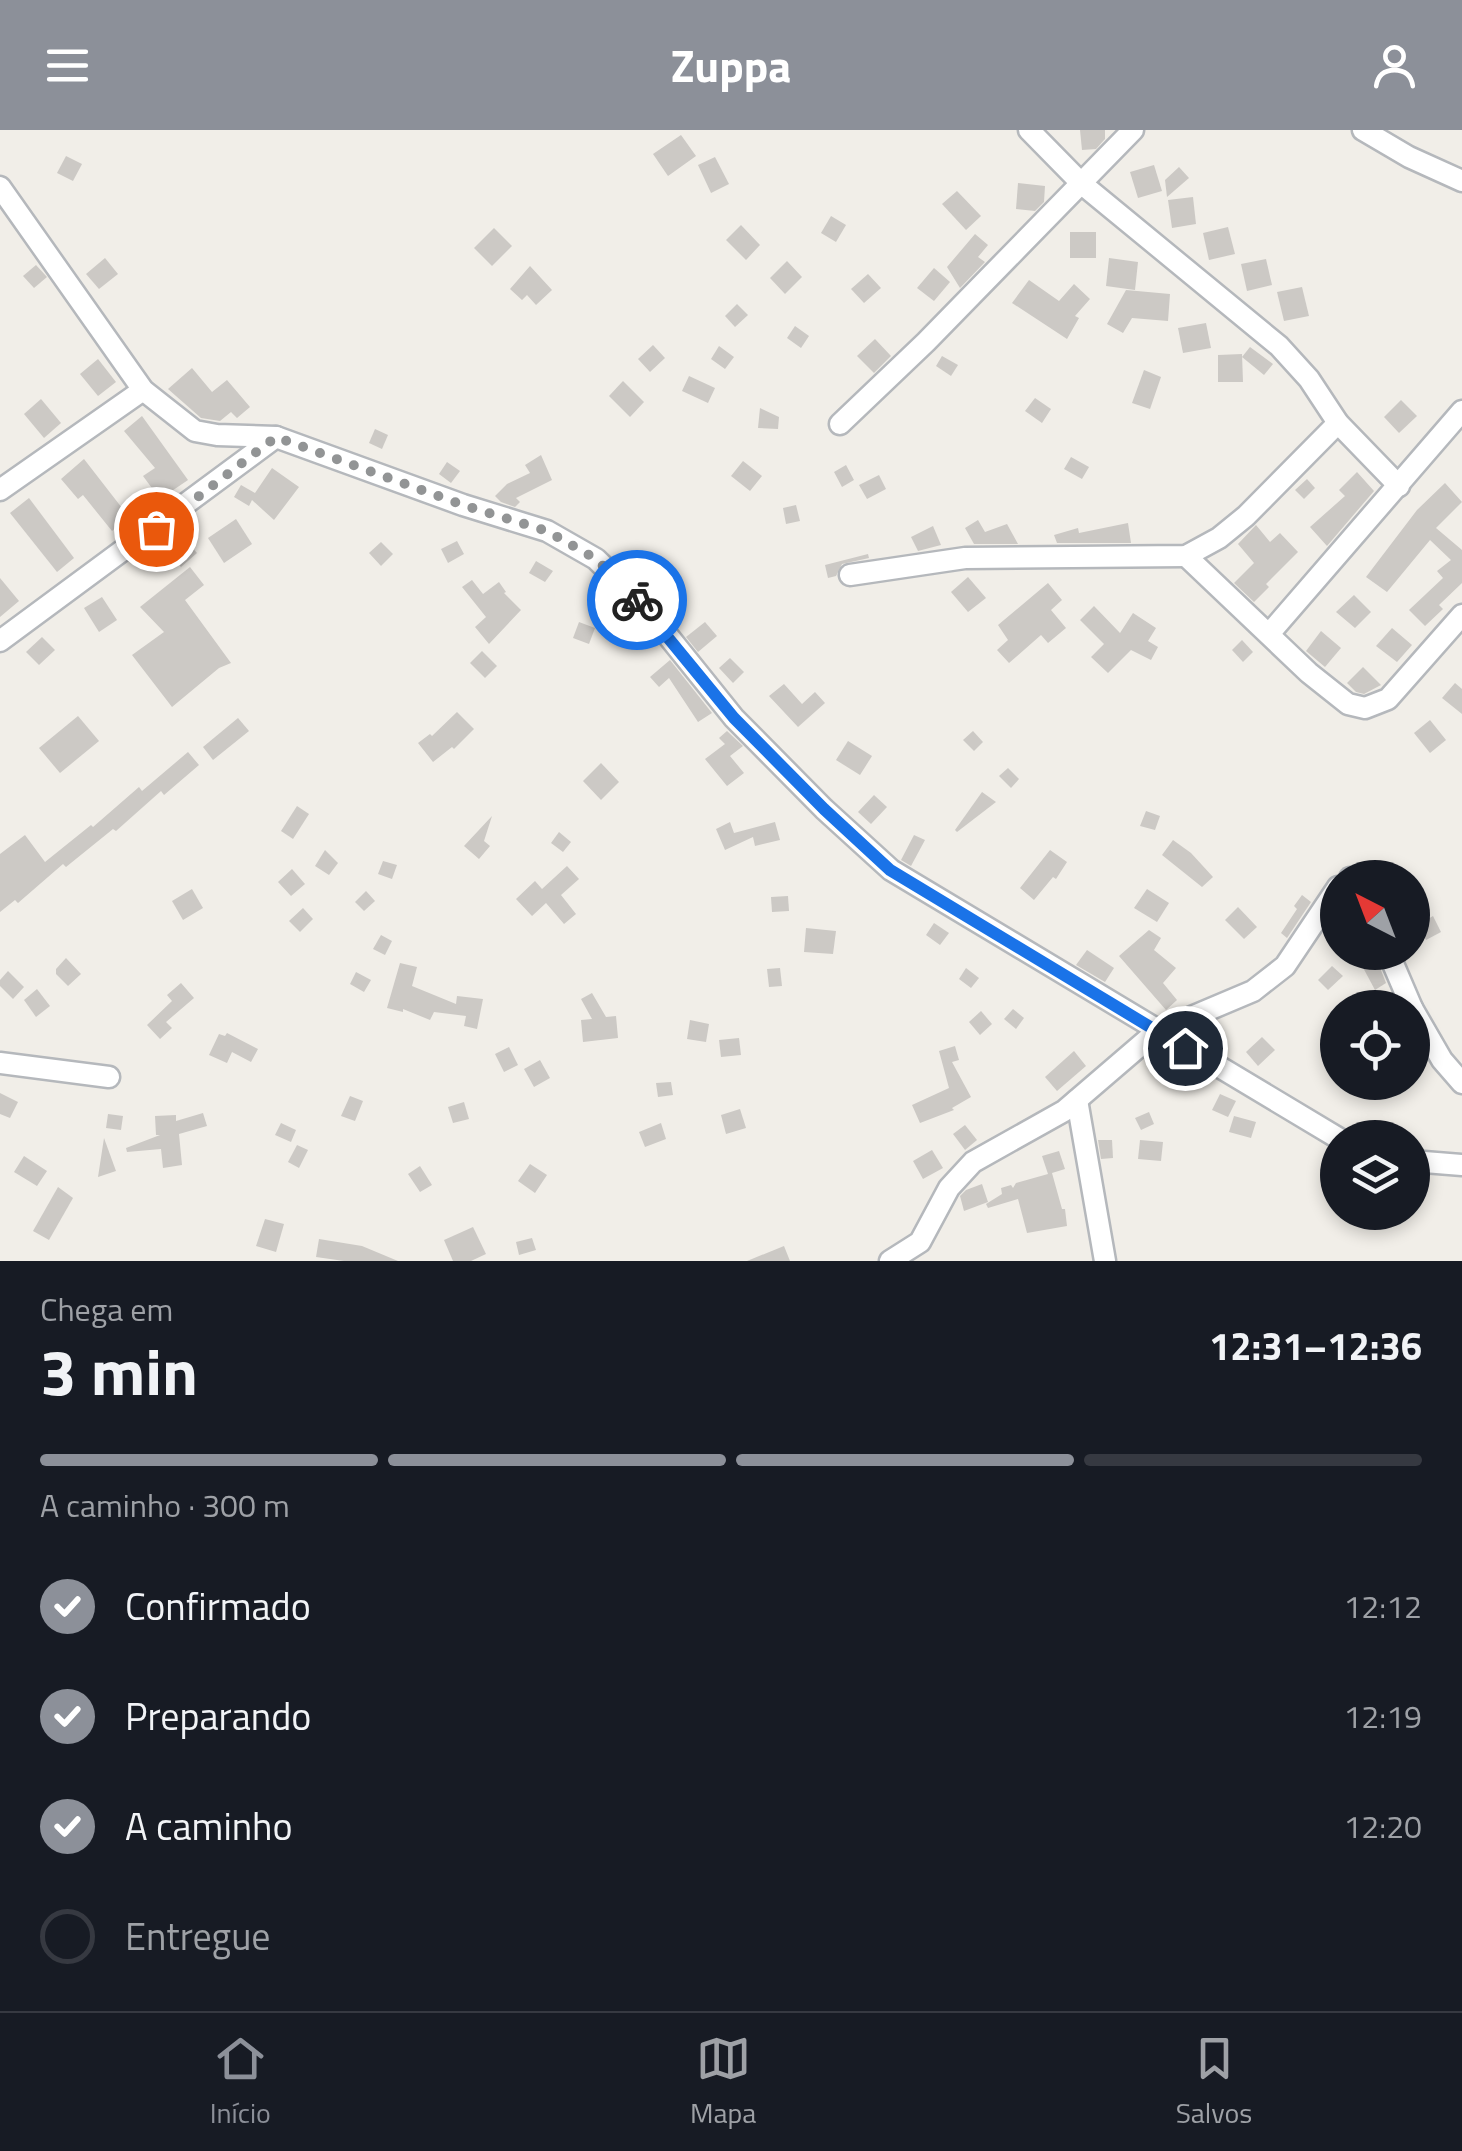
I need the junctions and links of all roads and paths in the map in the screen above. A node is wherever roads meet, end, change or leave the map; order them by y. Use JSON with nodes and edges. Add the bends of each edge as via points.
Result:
{"nodes":[{"id":1,"x":1029,"y":130,"type":"edge"},
{"id":2,"x":1133,"y":130,"type":"edge"},
{"id":3,"x":1363,"y":130,"type":"edge"},
{"id":4,"x":1462,"y":181,"type":"edge"},
{"id":5,"x":1082,"y":184,"type":"junction"},
{"id":6,"x":0,"y":187,"type":"edge"},
{"id":7,"x":143,"y":390,"type":"junction"},
{"id":8,"x":1462,"y":411,"type":"edge"},
{"id":9,"x":840,"y":424,"type":"dead end"},
{"id":10,"x":1338,"y":424,"type":"junction"},
{"id":11,"x":276,"y":437,"type":"junction"},
{"id":12,"x":1399,"y":486,"type":"junction"},
{"id":13,"x":0,"y":490,"type":"edge"},
{"id":14,"x":1186,"y":556,"type":"junction"},
{"id":15,"x":850,"y":575,"type":"dead end"},
{"id":16,"x":1462,"y":615,"type":"edge"},
{"id":17,"x":1268,"y":634,"type":"junction"},
{"id":18,"x":0,"y":642,"type":"edge"},
{"id":19,"x":1320,"y":913,"type":"edge"},
{"id":20,"x":1156,"y":1032,"type":"junction"},
{"id":21,"x":1430,"y":1039,"type":"edge"},
{"id":22,"x":0,"y":1063,"type":"edge"},
{"id":23,"x":109,"y":1077,"type":"dead end"},
{"id":24,"x":1462,"y":1083,"type":"edge"},
{"id":25,"x":1077,"y":1100,"type":"junction"},
{"id":26,"x":1320,"y":1128,"type":"edge"},
{"id":27,"x":1430,"y":1163,"type":"edge"},
{"id":28,"x":1462,"y":1166,"type":"edge"},
{"id":29,"x":890,"y":1261,"type":"edge"},
{"id":30,"x":1105,"y":1261,"type":"edge"}],
"edges":[{"from":1,"to":5,"type":"street"},
{"from":2,"to":5,"type":"street"},
{"from":3,"to":4,"type":"street"},
{"from":5,"to":9,"type":"street"},
{"from":5,"to":10,"type":"street","via":[[1279,346]]},
{"from":6,"to":7,"type":"street"},
{"from":7,"to":11,"type":"street","via":[[195,431]]},
{"from":7,"to":13,"type":"street"},
{"from":8,"to":12,"type":"street"},
{"from":10,"to":12,"type":"street"},
{"from":10,"to":14,"type":"street","via":[[1246,516]]},
{"from":11,"to":18,"type":"street"},
{"from":11,"to":20,"type":"street","via":[[547,531],[596,559],[644,606],[734,718],[890,870]]},
{"from":12,"to":17,"type":"street"},
{"from":14,"to":15,"type":"street","via":[[965,558]]},
{"from":14,"to":17,"type":"street"},
{"from":16,"to":17,"type":"street","via":[[1388,699],[1366,708],[1348,704]]},
{"from":19,"to":20,"type":"street","via":[[1284,966],[1252,991]]},
{"from":20,"to":25,"type":"street"},
{"from":20,"to":26,"type":"street"},
{"from":21,"to":24,"type":"street"},
{"from":22,"to":23,"type":"street"},
{"from":25,"to":29,"type":"street","via":[[974,1162],[944,1197],[920,1242]]},
{"from":25,"to":30,"type":"street"},
{"from":27,"to":28,"type":"street"}]}
